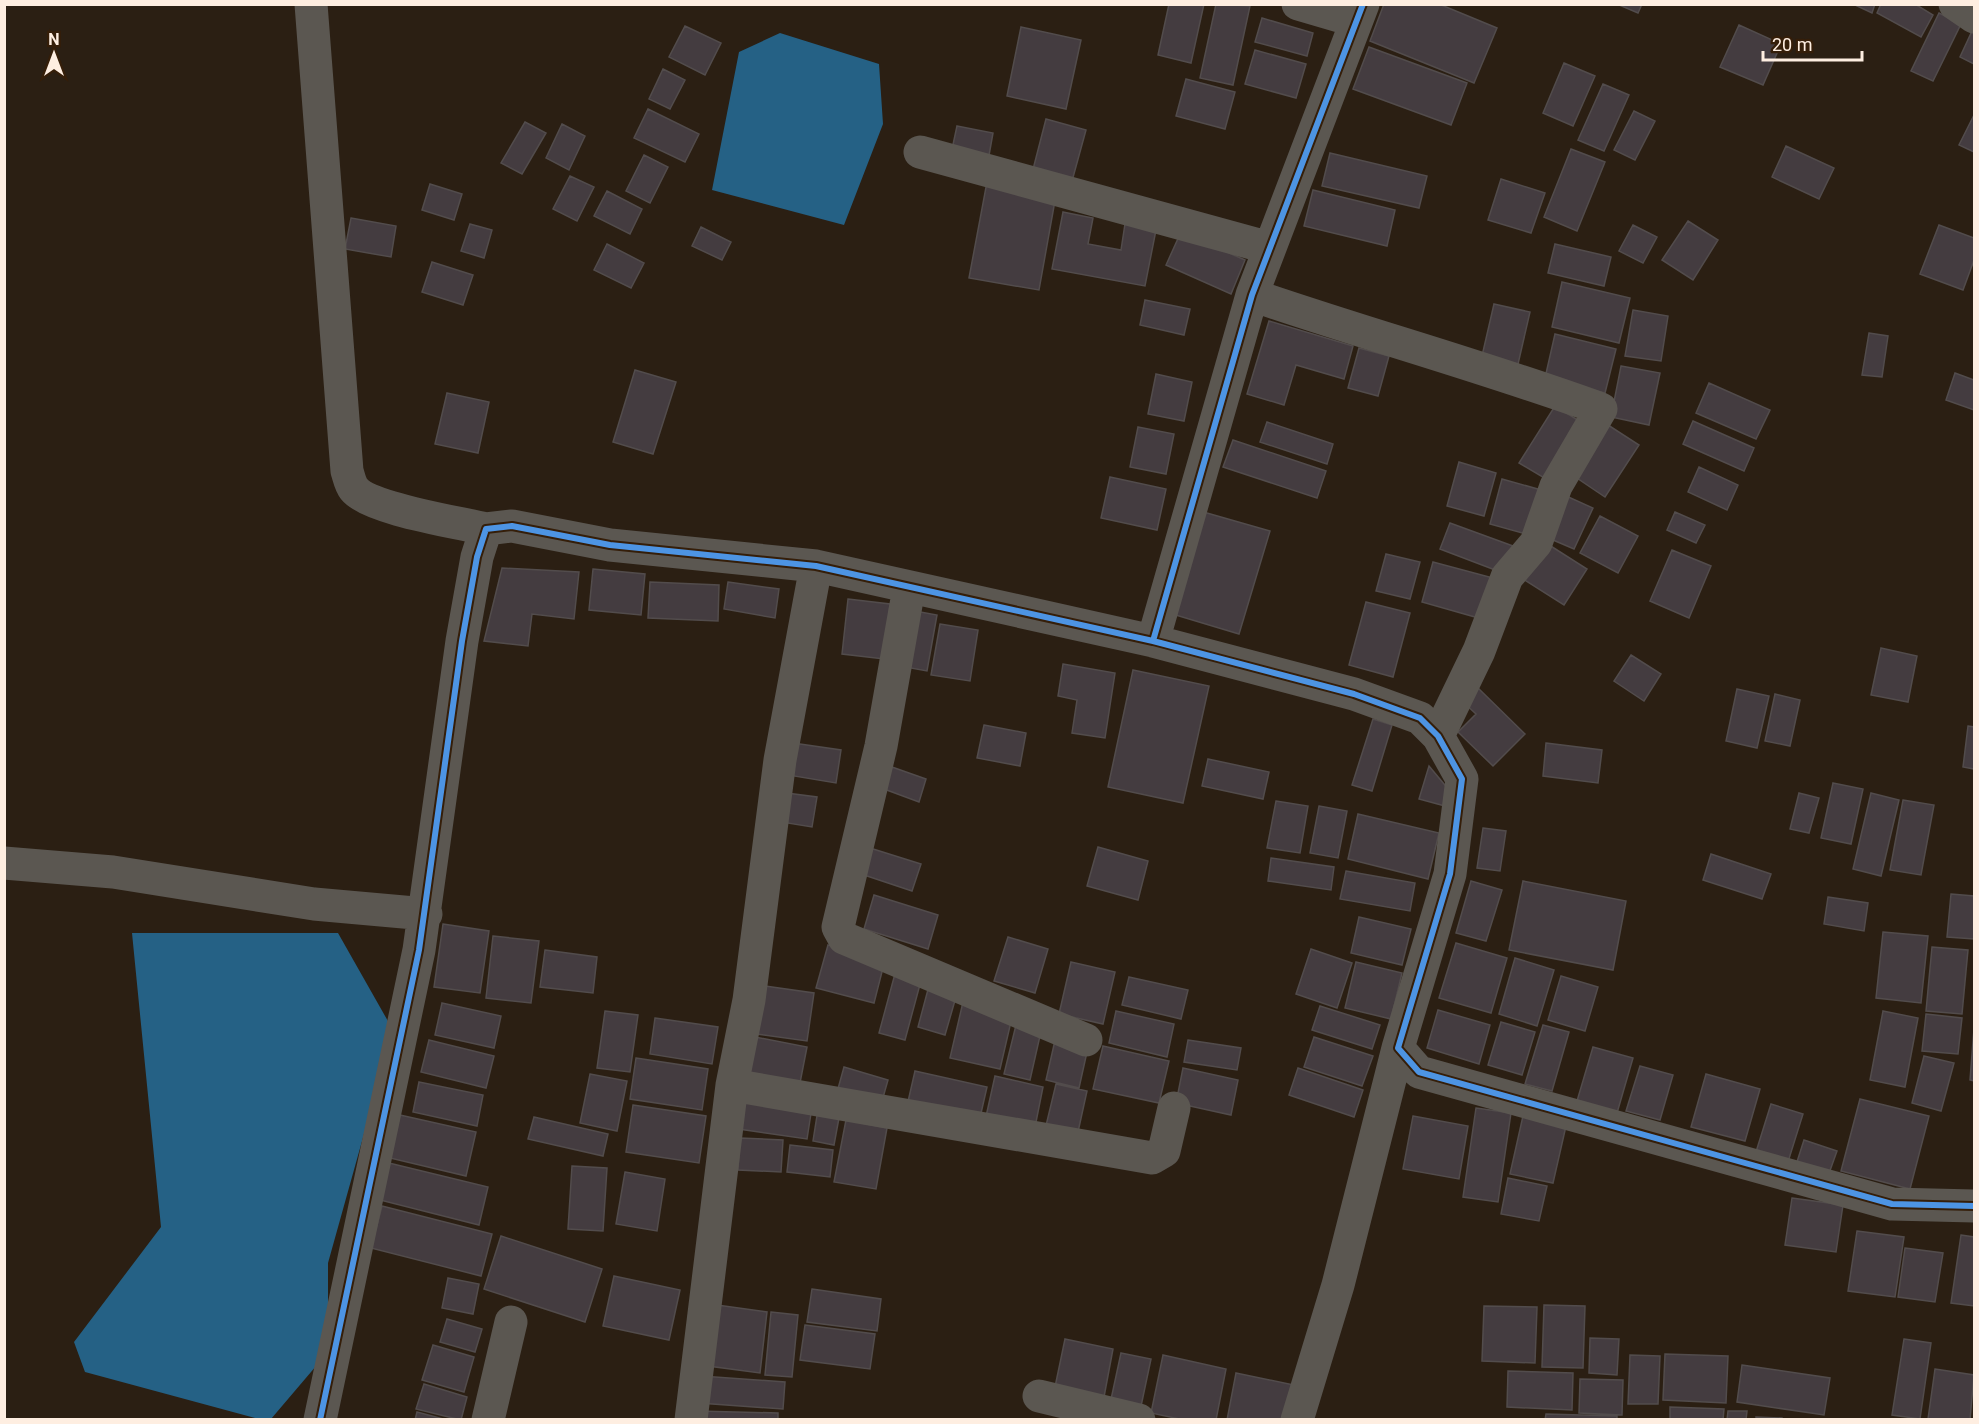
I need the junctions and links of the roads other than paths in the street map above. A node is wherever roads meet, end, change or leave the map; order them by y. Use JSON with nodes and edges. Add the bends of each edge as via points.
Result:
{"nodes":[{"id":1,"x":311,"y":4,"type":"edge"},
{"id":2,"x":1298,"y":4,"type":"edge"},
{"id":3,"x":1955,"y":4,"type":"edge"},
{"id":4,"x":1360,"y":13,"type":"edge"},
{"id":5,"x":1974,"y":17,"type":"edge"},
{"id":6,"x":920,"y":152,"type":"dead end"},
{"id":7,"x":1270,"y":248,"type":"junction"},
{"id":8,"x":1252,"y":295,"type":"junction"},
{"id":9,"x":486,"y":529,"type":"junction"},
{"id":10,"x":816,"y":566,"type":"junction"},
{"id":11,"x":909,"y":588,"type":"junction"},
{"id":12,"x":1153,"y":641,"type":"junction"},
{"id":13,"x":1438,"y":736,"type":"junction"},
{"id":14,"x":4,"y":863,"type":"edge"},
{"id":15,"x":426,"y":914,"type":"junction"},
{"id":16,"x":1086,"y":1040,"type":"dead end"},
{"id":17,"x":1398,"y":1048,"type":"junction"},
{"id":18,"x":732,"y":1085,"type":"junction"},
{"id":19,"x":1174,"y":1108,"type":"dead end"},
{"id":20,"x":1974,"y":1206,"type":"edge"},
{"id":21,"x":512,"y":1322,"type":"dead end"},
{"id":22,"x":1039,"y":1395,"type":"dead end"},
{"id":23,"x":320,"y":1419,"type":"edge"},
{"id":24,"x":488,"y":1419,"type":"edge"},
{"id":25,"x":690,"y":1419,"type":"edge"},
{"id":26,"x":1139,"y":1419,"type":"edge"},
{"id":27,"x":1297,"y":1419,"type":"edge"}],
"edges":[{"from":1,"to":9,"type":"street","via":[[347,471],[352,488],[384,505]]},
{"from":2,"to":4,"type":"street"},
{"from":3,"to":5,"type":"street"},
{"from":4,"to":7,"type":"street"},
{"from":6,"to":7,"type":"street"},
{"from":7,"to":8,"type":"street"},
{"from":8,"to":12,"type":"street"},
{"from":8,"to":13,"type":"street","via":[[1601,409],[1556,486],[1536,543],[1507,577],[1479,651]]},
{"from":9,"to":10,"type":"street","via":[[512,526],[610,545]]},
{"from":9,"to":15,"type":"street","via":[[462,641]]},
{"from":10,"to":11,"type":"street"},
{"from":10,"to":18,"type":"street","via":[[780,760],[749,1000]]},
{"from":11,"to":12,"type":"street"},
{"from":11,"to":16,"type":"street","via":[[881,746],[838,927],[844,938]]},
{"from":12,"to":13,"type":"street","via":[[1354,694],[1420,718]]},
{"from":13,"to":17,"type":"street","via":[[1462,780],[1450,874]]},
{"from":14,"to":15,"type":"street","via":[[112,872],[314,904]]},
{"from":15,"to":23,"type":"street"},
{"from":17,"to":20,"type":"street","via":[[1419,1072],[1892,1204]]},
{"from":17,"to":27,"type":"street","via":[[1338,1285]]},
{"from":18,"to":19,"type":"street","via":[[1152,1158],[1164,1151]]},
{"from":18,"to":25,"type":"street"},
{"from":21,"to":24,"type":"street"},
{"from":22,"to":26,"type":"street"}]}
